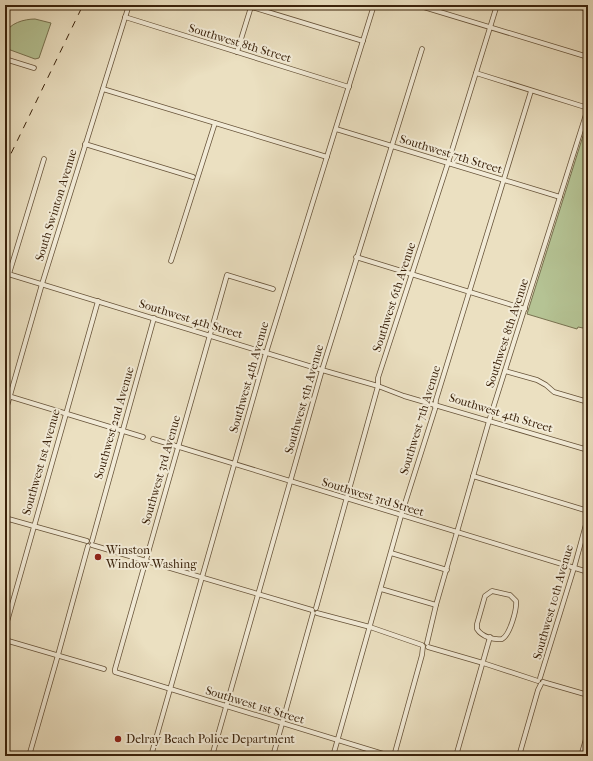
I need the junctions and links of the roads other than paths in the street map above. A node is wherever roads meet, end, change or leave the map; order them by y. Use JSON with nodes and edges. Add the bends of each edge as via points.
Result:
{"nodes":[{"id":1,"x":7,"y":5,"type":"edge"},
{"id":2,"x":129,"y":5,"type":"edge"},
{"id":3,"x":245,"y":5,"type":"edge"},
{"id":4,"x":374,"y":5,"type":"edge"},
{"id":5,"x":417,"y":5,"type":"edge"},
{"id":6,"x":497,"y":5,"type":"edge"},
{"id":7,"x":574,"y":5,"type":"edge"},
{"id":8,"x":251,"y":7,"type":"junction"},
{"id":9,"x":588,"y":9,"type":"edge"},
{"id":10,"x":5,"y":12,"type":"edge"},
{"id":11,"x":125,"y":17,"type":"junction"},
{"id":12,"x":490,"y":27,"type":"junction"},
{"id":13,"x":363,"y":41,"type":"junction"},
{"id":14,"x":422,"y":49,"type":"dead end"},
{"id":15,"x":237,"y":52,"type":"junction"},
{"id":16,"x":588,"y":57,"type":"edge"},
{"id":17,"x":5,"y":59,"type":"edge"},
{"id":18,"x":34,"y":68,"type":"dead end"},
{"id":19,"x":476,"y":73,"type":"junction"},
{"id":20,"x":349,"y":87,"type":"junction"},
{"id":21,"x":103,"y":89,"type":"junction"},
{"id":22,"x":531,"y":91,"type":"junction"},
{"id":23,"x":588,"y":108,"type":"edge"},
{"id":24,"x":215,"y":123,"type":"junction"},
{"id":25,"x":336,"y":129,"type":"junction"},
{"id":26,"x":85,"y":144,"type":"junction"},
{"id":27,"x":392,"y":146,"type":"junction"},
{"id":28,"x":327,"y":157,"type":"junction"},
{"id":29,"x":44,"y":159,"type":"dead end"},
{"id":30,"x":448,"y":163,"type":"junction"},
{"id":31,"x":193,"y":177,"type":"dead end"},
{"id":32,"x":504,"y":180,"type":"junction"},
{"id":33,"x":560,"y":197,"type":"junction"},
{"id":34,"x":356,"y":257,"type":"junction"},
{"id":35,"x":171,"y":261,"type":"dead end"},
{"id":36,"x":7,"y":273,"type":"edge"},
{"id":37,"x":412,"y":275,"type":"junction"},
{"id":38,"x":42,"y":284,"type":"junction"},
{"id":39,"x":273,"y":289,"type":"dead end"},
{"id":40,"x":469,"y":292,"type":"junction"},
{"id":41,"x":98,"y":301,"type":"junction"},
{"id":42,"x":525,"y":309,"type":"junction"},
{"id":43,"x":154,"y":318,"type":"junction"},
{"id":44,"x":210,"y":335,"type":"junction"},
{"id":45,"x":266,"y":353,"type":"junction"},
{"id":46,"x":322,"y":370,"type":"junction"},
{"id":47,"x":505,"y":371,"type":"junction"},
{"id":48,"x":378,"y":386,"type":"junction"},
{"id":49,"x":7,"y":396,"type":"edge"},
{"id":50,"x":588,"y":402,"type":"edge"},
{"id":51,"x":435,"y":404,"type":"junction"},
{"id":52,"x":5,"y":413,"type":"edge"},
{"id":53,"x":66,"y":414,"type":"junction"},
{"id":54,"x":489,"y":421,"type":"junction"},
{"id":55,"x":122,"y":431,"type":"junction"},
{"id":56,"x":143,"y":437,"type":"dead end"},
{"id":57,"x":153,"y":439,"type":"dead end"},
{"id":58,"x":178,"y":447,"type":"junction"},
{"id":59,"x":588,"y":450,"type":"edge"},
{"id":60,"x":234,"y":465,"type":"junction"},
{"id":61,"x":473,"y":476,"type":"junction"},
{"id":62,"x":291,"y":482,"type":"junction"},
{"id":63,"x":346,"y":499,"type":"junction"},
{"id":64,"x":588,"y":512,"type":"edge"},
{"id":65,"x":401,"y":516,"type":"junction"},
{"id":66,"x":588,"y":517,"type":"edge"},
{"id":67,"x":5,"y":518,"type":"edge"},
{"id":68,"x":33,"y":526,"type":"junction"},
{"id":69,"x":457,"y":533,"type":"junction"},
{"id":70,"x":90,"y":543,"type":"junction"},
{"id":71,"x":391,"y":553,"type":"junction"},
{"id":72,"x":145,"y":560,"type":"junction"},
{"id":73,"x":574,"y":568,"type":"junction"},
{"id":74,"x":447,"y":570,"type":"junction"},
{"id":75,"x":588,"y":572,"type":"edge"},
{"id":76,"x":202,"y":577,"type":"junction"},
{"id":77,"x":381,"y":589,"type":"junction"},
{"id":78,"x":258,"y":594,"type":"junction"},
{"id":79,"x":436,"y":605,"type":"junction"},
{"id":80,"x":315,"y":611,"type":"junction"},
{"id":81,"x":370,"y":627,"type":"junction"},
{"id":82,"x":5,"y":629,"type":"edge"},
{"id":83,"x":490,"y":637,"type":"junction"},
{"id":84,"x":5,"y":640,"type":"edge"},
{"id":85,"x":425,"y":645,"type":"junction"},
{"id":86,"x":58,"y":655,"type":"junction"},
{"id":87,"x":483,"y":663,"type":"junction"},
{"id":88,"x":104,"y":669,"type":"dead end"},
{"id":89,"x":115,"y":672,"type":"joint"},
{"id":90,"x":540,"y":680,"type":"junction"},
{"id":91,"x":170,"y":689,"type":"junction"},
{"id":92,"x":588,"y":695,"type":"edge"},
{"id":93,"x":227,"y":706,"type":"junction"},
{"id":94,"x":282,"y":723,"type":"junction"},
{"id":95,"x":588,"y":732,"type":"edge"},
{"id":96,"x":338,"y":740,"type":"junction"},
{"id":97,"x":29,"y":756,"type":"edge"},
{"id":98,"x":151,"y":756,"type":"edge"},
{"id":99,"x":212,"y":756,"type":"edge"},
{"id":100,"x":273,"y":756,"type":"edge"},
{"id":101,"x":334,"y":756,"type":"edge"},
{"id":102,"x":390,"y":756,"type":"edge"},
{"id":103,"x":394,"y":756,"type":"edge"},
{"id":104,"x":456,"y":756,"type":"edge"},
{"id":105,"x":518,"y":756,"type":"edge"},
{"id":106,"x":581,"y":756,"type":"edge"}],
"edges":[{"from":1,"to":10,"type":"street"},
{"from":2,"to":11,"type":"street","name":"South Swinton Avenue"},
{"from":3,"to":8,"type":"street"},
{"from":4,"to":13,"type":"street","name":"Southwest 4th Avenue"},
{"from":5,"to":12,"type":"street"},
{"from":6,"to":12,"type":"street","name":"Southwest 6th Avenue"},
{"from":7,"to":9,"type":"street"},
{"from":8,"to":13,"type":"street"},
{"from":8,"to":15,"type":"street"},
{"from":11,"to":15,"type":"street","name":"Southwest 8th Street"},
{"from":11,"to":21,"type":"street","name":"South Swinton Avenue"},
{"from":12,"to":16,"type":"street"},
{"from":12,"to":19,"type":"street","name":"Southwest 6th Avenue"},
{"from":13,"to":20,"type":"street","name":"Southwest 4th Avenue"},
{"from":14,"to":27,"type":"street","name":"Southwest 5th Avenue"},
{"from":15,"to":20,"type":"street","name":"Southwest 8th Street"},
{"from":17,"to":18,"type":"street"},
{"from":19,"to":22,"type":"street"},
{"from":19,"to":30,"type":"street","name":"Southwest 6th Avenue"},
{"from":20,"to":25,"type":"street","name":"Southwest 4th Avenue"},
{"from":21,"to":24,"type":"street"},
{"from":21,"to":26,"type":"street","name":"South Swinton Avenue"},
{"from":22,"to":23,"type":"street"},
{"from":22,"to":32,"type":"street","name":"Southwest 7th Avenue"},
{"from":23,"to":33,"type":"street","name":"Southwest 8th Avenue"},
{"from":24,"to":28,"type":"street"},
{"from":24,"to":35,"type":"street"},
{"from":25,"to":27,"type":"street","name":"Southwest 7th Street"},
{"from":25,"to":28,"type":"street","name":"Southwest 4th Avenue"},
{"from":26,"to":31,"type":"street"},
{"from":26,"to":38,"type":"street","name":"South Swinton Avenue"},
{"from":27,"to":30,"type":"street","name":"Southwest 7th Street"},
{"from":27,"to":34,"type":"street","name":"Southwest 5th Avenue"},
{"from":28,"to":45,"type":"street","name":"Southwest 4th Avenue"},
{"from":29,"to":36,"type":"street"},
{"from":30,"to":32,"type":"street","name":"Southwest 7th Street"},
{"from":30,"to":37,"type":"street","name":"Southwest 6th Avenue"},
{"from":32,"to":33,"type":"street","name":"Southwest 7th Street"},
{"from":32,"to":40,"type":"street","name":"Southwest 7th Avenue"},
{"from":33,"to":42,"type":"street","name":"Southwest 8th Avenue"},
{"from":34,"to":37,"type":"street"},
{"from":34,"to":46,"type":"street","name":"Southwest 5th Avenue"},
{"from":36,"to":38,"type":"street","name":"Southwest 4th Street"},
{"from":37,"to":40,"type":"street"},
{"from":37,"to":48,"type":"street","name":"Southwest 6th Avenue","via":[[378,378]]},
{"from":38,"to":41,"type":"street","name":"Southwest 4th Street"},
{"from":38,"to":49,"type":"street","name":"South Swinton Avenue"},
{"from":39,"to":44,"type":"street","name":"Southwest 3rd Avenue","via":[[227,275]]},
{"from":40,"to":42,"type":"street"},
{"from":40,"to":51,"type":"street","name":"Southwest 7th Avenue"},
{"from":41,"to":43,"type":"street","name":"Southwest 4th Street"},
{"from":41,"to":53,"type":"street","name":"Southwest 1st Avenue"},
{"from":42,"to":47,"type":"street","name":"Southwest 8th Avenue"},
{"from":43,"to":44,"type":"street","name":"Southwest 4th Street"},
{"from":43,"to":55,"type":"street","name":"Southwest 2nd Avenue"},
{"from":44,"to":45,"type":"street","name":"Southwest 4th Street"},
{"from":44,"to":58,"type":"street","name":"Southwest 3rd Avenue"},
{"from":45,"to":46,"type":"street","name":"Southwest 4th Street"},
{"from":45,"to":60,"type":"street","name":"Southwest 4th Avenue"},
{"from":46,"to":48,"type":"street","name":"Southwest 4th Street"},
{"from":46,"to":62,"type":"street","name":"Southwest 5th Avenue"},
{"from":47,"to":50,"type":"street","via":[[537,380],[554,392]]},
{"from":47,"to":54,"type":"street","name":"Southwest 8th Avenue"},
{"from":48,"to":51,"type":"street","name":"Southwest 4th Street"},
{"from":48,"to":63,"type":"street","name":"Southwest 6th Avenue"},
{"from":49,"to":52,"type":"street","name":"South Swinton Avenue"},
{"from":49,"to":53,"type":"street"},
{"from":51,"to":54,"type":"street","name":"Southwest 4th Street"},
{"from":51,"to":65,"type":"street","name":"Southwest 7th Avenue"},
{"from":53,"to":55,"type":"street"},
{"from":53,"to":68,"type":"street","name":"Southwest 1st Avenue"},
{"from":54,"to":59,"type":"street","name":"Southwest 4th Street"},
{"from":54,"to":61,"type":"street","name":"Southwest 8th Avenue"},
{"from":55,"to":56,"type":"street"},
{"from":55,"to":70,"type":"street","name":"Southwest 2nd Avenue"},
{"from":57,"to":58,"type":"street","name":"Southwest 3rd Street"},
{"from":58,"to":60,"type":"street","name":"Southwest 3rd Street"},
{"from":58,"to":72,"type":"street","name":"Southwest 3rd Avenue"},
{"from":60,"to":62,"type":"street","name":"Southwest 3rd Street"},
{"from":60,"to":76,"type":"street","name":"Southwest 4th Avenue"},
{"from":61,"to":64,"type":"street"},
{"from":61,"to":69,"type":"street","name":"Southwest 8th Avenue"},
{"from":62,"to":63,"type":"street","name":"Southwest 3rd Street"},
{"from":62,"to":78,"type":"street","name":"Southwest 5th Avenue"},
{"from":63,"to":65,"type":"street","name":"Southwest 3rd Street"},
{"from":63,"to":80,"type":"street","name":"Southwest 6th Avenue"},
{"from":65,"to":69,"type":"street","name":"Southwest 3rd Street"},
{"from":65,"to":71,"type":"street","name":"Southwest 7th Avenue"},
{"from":66,"to":73,"type":"street","name":"Southwest 10th Avenue"},
{"from":67,"to":68,"type":"street"},
{"from":68,"to":70,"type":"street"},
{"from":68,"to":82,"type":"street","name":"Southwest 1st Avenue"},
{"from":69,"to":73,"type":"street","name":"Southwest 3rd Street"},
{"from":69,"to":74,"type":"street","name":"Southwest 8th Avenue"},
{"from":70,"to":72,"type":"street"},
{"from":70,"to":86,"type":"street","name":"Southwest 2nd Avenue"},
{"from":71,"to":74,"type":"street"},
{"from":71,"to":77,"type":"street","name":"Southwest 7th Avenue"},
{"from":72,"to":76,"type":"street"},
{"from":72,"to":89,"type":"street","name":"Southwest 3rd Avenue"},
{"from":73,"to":75,"type":"street","name":"Southwest 3rd Street"},
{"from":73,"to":90,"type":"street","name":"Southwest 10th Avenue"},
{"from":74,"to":79,"type":"street","name":"Southwest 8th Avenue"},
{"from":76,"to":78,"type":"street"},
{"from":76,"to":91,"type":"street","name":"Southwest 4th Avenue"},
{"from":77,"to":79,"type":"street"},
{"from":77,"to":81,"type":"street","name":"Southwest 7th Avenue"},
{"from":78,"to":80,"type":"street"},
{"from":78,"to":93,"type":"street","name":"Southwest 5th Avenue"},
{"from":79,"to":85,"type":"street","name":"Southwest 8th Avenue"},
{"from":80,"to":81,"type":"street"},
{"from":80,"to":94,"type":"street","name":"Southwest 6th Avenue"},
{"from":81,"to":85,"type":"street"},
{"from":81,"to":96,"type":"street","name":"Southwest 7th Avenue"},
{"from":83,"to":83,"type":"street","via":[[479,632],[477,624],[485,596],[489,592],[497,591],[512,596],[516,606],[507,636],[499,640]]},
{"from":83,"to":87,"type":"street"},
{"from":84,"to":86,"type":"street"},
{"from":85,"to":87,"type":"street"},
{"from":85,"to":103,"type":"street","name":"Southwest 8th Avenue"},
{"from":86,"to":88,"type":"street"},
{"from":86,"to":97,"type":"street","name":"Southwest 2nd Avenue"},
{"from":87,"to":90,"type":"street"},
{"from":87,"to":104,"type":"street"},
{"from":89,"to":91,"type":"street","name":"Southwest 1st Street"},
{"from":90,"to":92,"type":"street"},
{"from":90,"to":105,"type":"street","name":"Southwest 10th Avenue"},
{"from":91,"to":93,"type":"street","name":"Southwest 1st Street"},
{"from":91,"to":98,"type":"street","name":"Southwest 4th Avenue"},
{"from":93,"to":94,"type":"street","name":"Southwest 1st Street"},
{"from":93,"to":99,"type":"street","name":"Southwest 5th Avenue"},
{"from":94,"to":96,"type":"street","name":"Southwest 1st Street"},
{"from":94,"to":100,"type":"street","name":"Southwest 6th Avenue"},
{"from":95,"to":106,"type":"street"},
{"from":96,"to":101,"type":"street","name":"Southwest 7th Avenue"},
{"from":96,"to":102,"type":"street","name":"Southwest 1st Street"}]}
